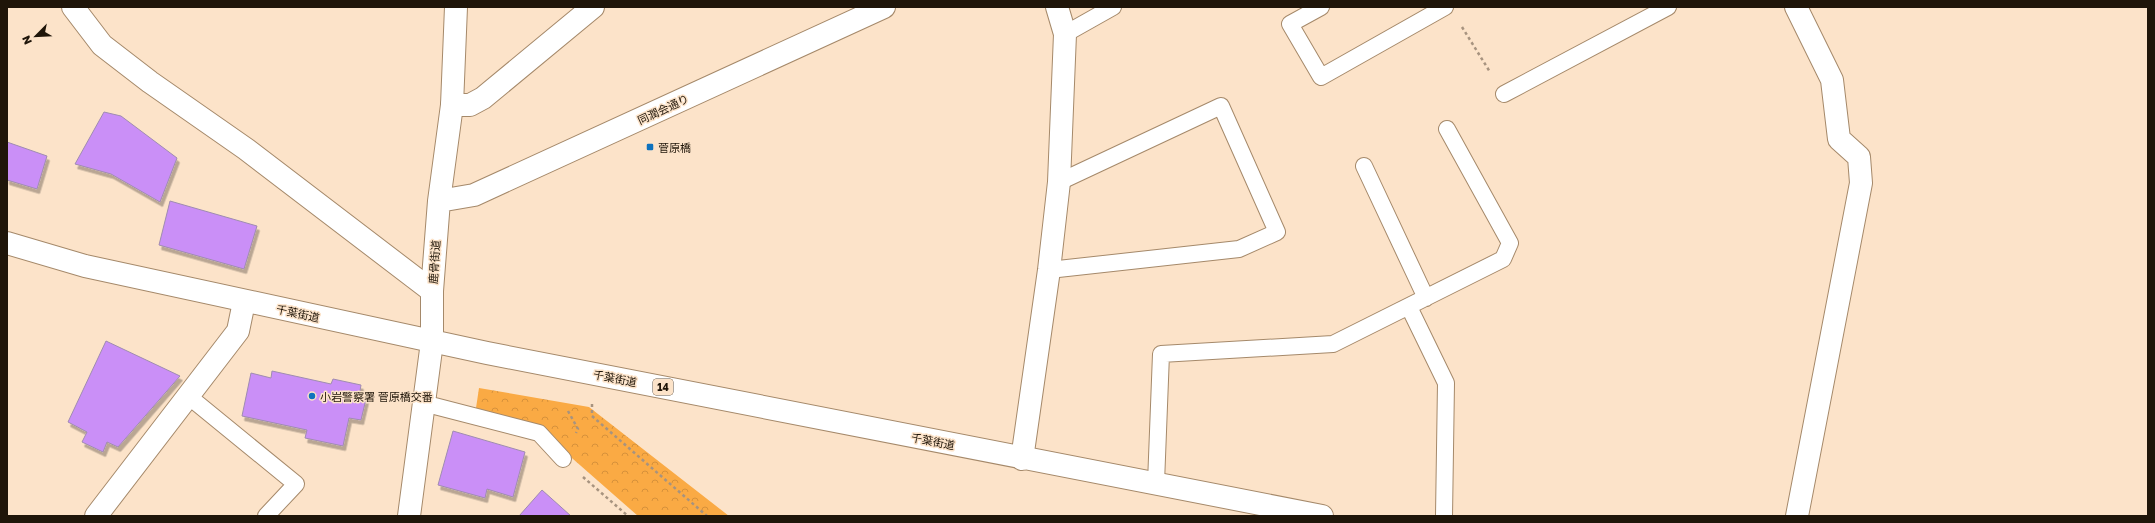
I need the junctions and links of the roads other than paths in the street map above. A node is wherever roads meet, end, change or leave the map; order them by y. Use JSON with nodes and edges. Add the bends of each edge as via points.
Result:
{"nodes":[{"id":1,"x":73,"y":7,"type":"edge"},
{"id":2,"x":456,"y":7,"type":"edge"},
{"id":3,"x":593,"y":7,"type":"edge"},
{"id":4,"x":884,"y":7,"type":"edge"},
{"id":5,"x":1057,"y":7,"type":"edge"},
{"id":6,"x":1113,"y":7,"type":"edge"},
{"id":7,"x":1321,"y":7,"type":"edge"},
{"id":8,"x":1445,"y":7,"type":"edge"},
{"id":9,"x":1796,"y":7,"type":"edge"},
{"id":10,"x":1664,"y":8,"type":"edge"},
{"id":11,"x":1065,"y":34,"type":"junction"},
{"id":12,"x":1504,"y":94,"type":"road end"},
{"id":13,"x":452,"y":105,"type":"junction"},
{"id":14,"x":1447,"y":129,"type":"dead end"},
{"id":15,"x":1364,"y":166,"type":"dead end"},
{"id":16,"x":1059,"y":182,"type":"junction"},
{"id":17,"x":439,"y":201,"type":"junction"},
{"id":18,"x":7,"y":243,"type":"edge"},
{"id":19,"x":1049,"y":270,"type":"junction"},
{"id":20,"x":432,"y":291,"type":"junction"},
{"id":21,"x":1426,"y":298,"type":"junction"},
{"id":22,"x":244,"y":302,"type":"junction"},
{"id":23,"x":1408,"y":307,"type":"junction"},
{"id":24,"x":432,"y":342,"type":"junction"},
{"id":25,"x":187,"y":395,"type":"junction"},
{"id":26,"x":423,"y":403,"type":"junction"},
{"id":27,"x":563,"y":459,"type":"road end"},
{"id":28,"x":1022,"y":459,"type":"junction"},
{"id":29,"x":1156,"y":483,"type":"junction"},
{"id":30,"x":96,"y":516,"type":"edge"},
{"id":31,"x":266,"y":516,"type":"edge"},
{"id":32,"x":409,"y":516,"type":"edge"},
{"id":33,"x":1322,"y":516,"type":"edge"},
{"id":34,"x":1444,"y":516,"type":"edge"},
{"id":35,"x":1797,"y":516,"type":"edge"}],
"edges":[{"from":1,"to":20,"type":"main road","via":[[102,45],[246,149]]},
{"from":2,"to":13,"type":"main road","name":"鹿骨街道"},
{"from":3,"to":13,"type":"main road","via":[[483,98],[470,105]]},
{"from":4,"to":17,"type":"main road","name":"同潤会通り","via":[[474,195]]},
{"from":5,"to":11,"type":"main road"},
{"from":6,"to":11,"type":"lane"},
{"from":7,"to":8,"type":"lane","via":[[1290,24],[1321,77]]},
{"from":9,"to":35,"type":"main road","via":[[1832,80],[1839,139],[1859,157],[1861,184]]},
{"from":10,"to":12,"type":"lane"},
{"from":11,"to":16,"type":"main road"},
{"from":13,"to":17,"type":"main road","name":"鹿骨街道"},
{"from":14,"to":21,"type":"lane","via":[[1510,243],[1503,259]]},
{"from":15,"to":21,"type":"lane"},
{"from":16,"to":19,"type":"main road"},
{"from":16,"to":19,"type":"lane","via":[[1221,106],[1277,232],[1239,249]]},
{"from":17,"to":20,"type":"main road","name":"鹿骨街道"},
{"from":18,"to":22,"type":"main road","name":"千葉街道","number":"14","via":[[85,266]]},
{"from":19,"to":28,"type":"main road"},
{"from":20,"to":24,"type":"main road","name":"鹿骨街道"},
{"from":21,"to":23,"type":"lane"},
{"from":22,"to":24,"type":"main road","name":"千葉街道","number":"14"},
{"from":22,"to":25,"type":"main road","via":[[238,331]]},
{"from":23,"to":29,"type":"lane","via":[[1333,344],[1161,354]]},
{"from":23,"to":34,"type":"lane","via":[[1446,383]]},
{"from":24,"to":26,"type":"main road","name":"鹿骨街道","via":[[428,383]]},
{"from":24,"to":28,"type":"main road","name":"千葉街道","number":"14"},
{"from":25,"to":30,"type":"main road"},
{"from":25,"to":31,"type":"lane","via":[[296,484]]},
{"from":26,"to":27,"type":"lane","via":[[539,433]]},
{"from":26,"to":32,"type":"main road","name":"鹿骨街道"},
{"from":28,"to":29,"type":"main road","name":"千葉街道","number":"14"},
{"from":29,"to":33,"type":"main road","name":"千葉街道","number":"14"}]}
